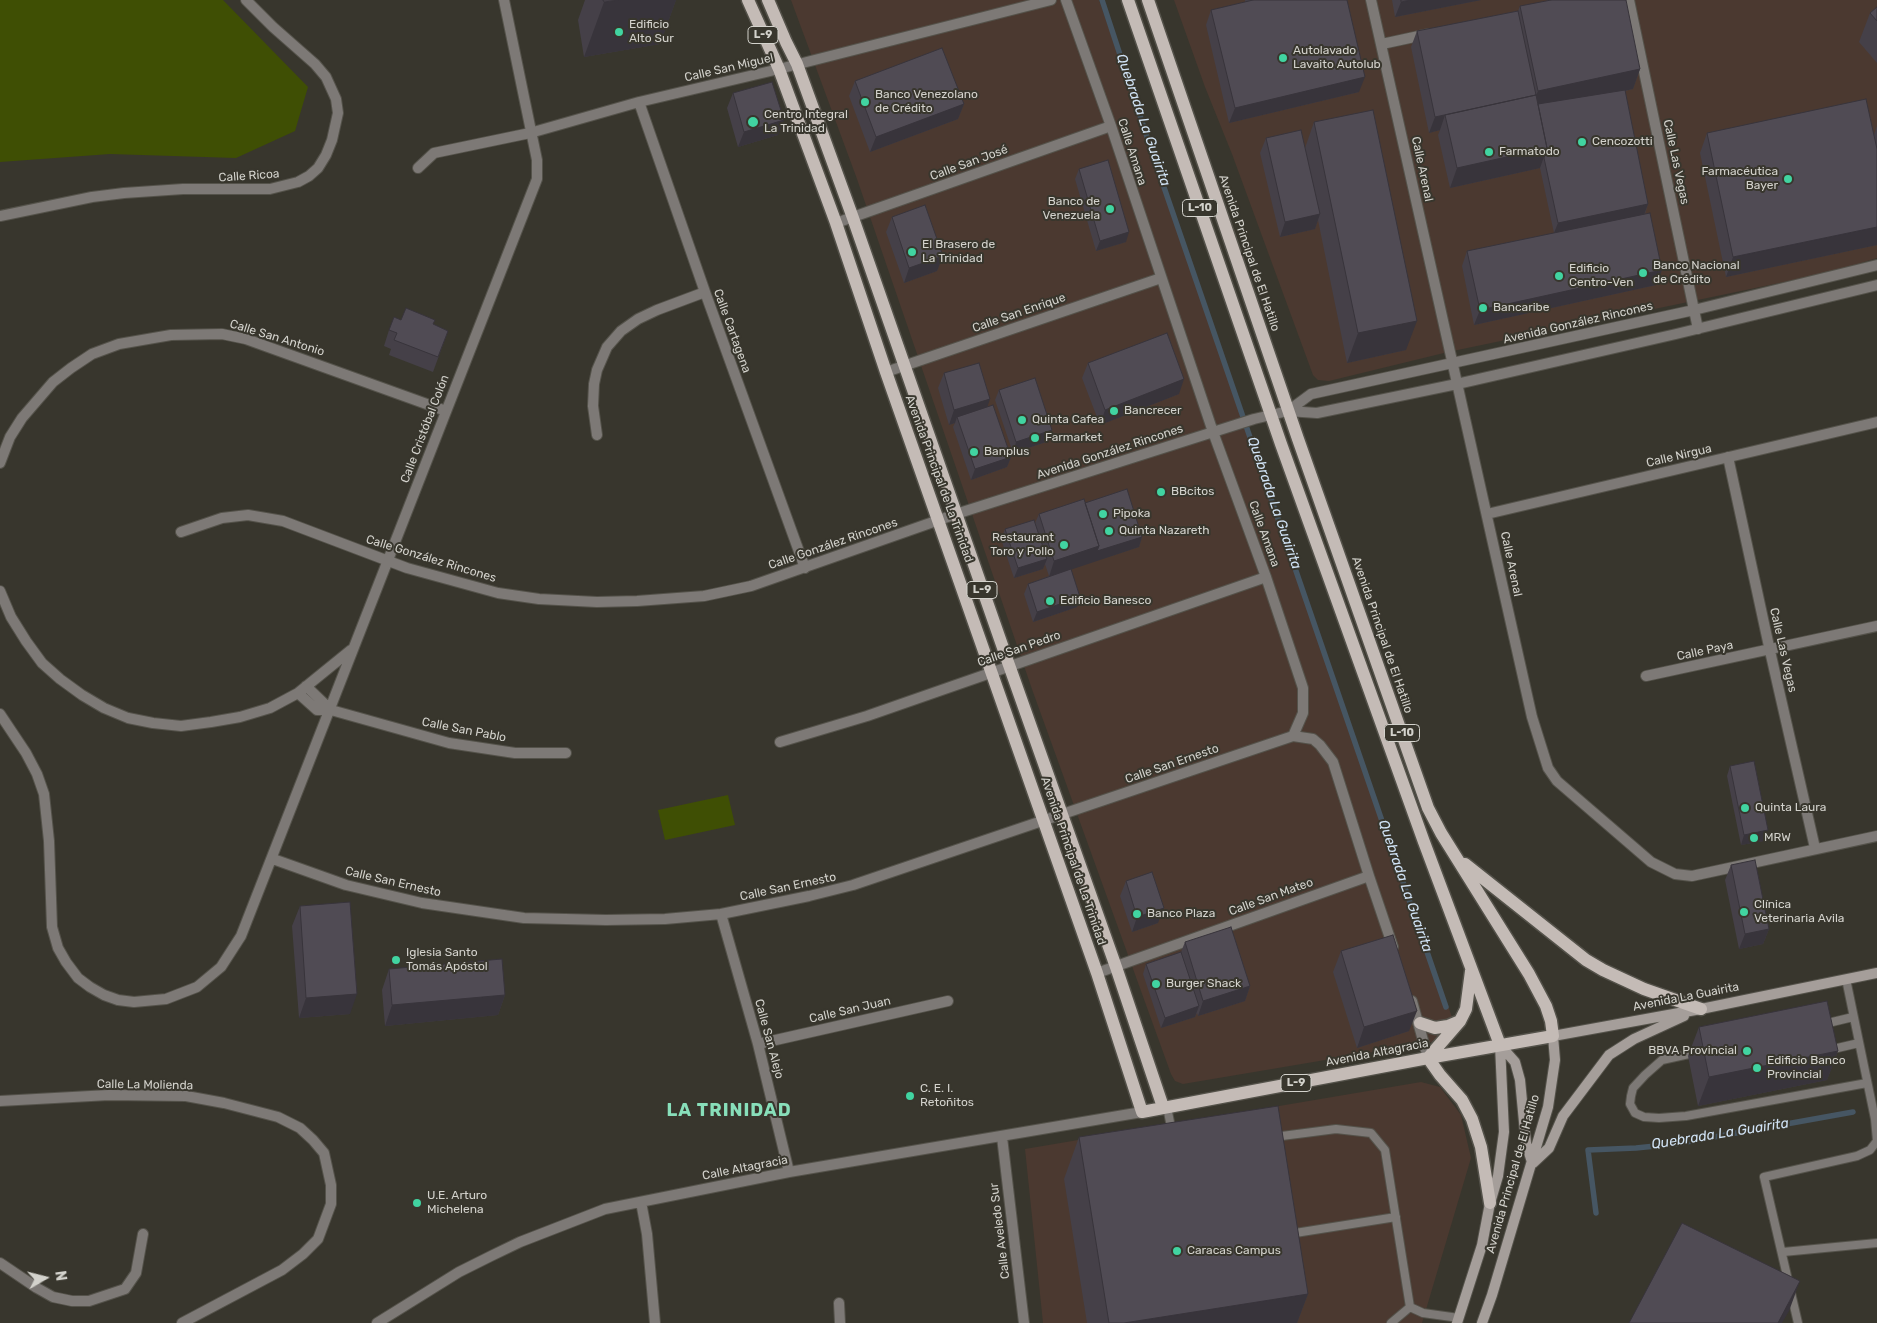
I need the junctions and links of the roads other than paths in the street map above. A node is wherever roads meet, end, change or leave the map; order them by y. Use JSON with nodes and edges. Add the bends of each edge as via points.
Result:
{"nodes":[{"id":1,"x":246,"y":0,"type":"edge"},
{"id":2,"x":504,"y":0,"type":"edge"},
{"id":3,"x":748,"y":0,"type":"edge"},
{"id":4,"x":768,"y":0,"type":"edge"},
{"id":5,"x":1051,"y":0,"type":"edge"},
{"id":6,"x":1066,"y":0,"type":"edge"},
{"id":7,"x":1128,"y":0,"type":"edge"},
{"id":8,"x":1148,"y":0,"type":"edge"},
{"id":9,"x":1371,"y":0,"type":"edge"},
{"id":10,"x":1628,"y":0,"type":"edge"},
{"id":11,"x":1438,"y":32,"type":"edge"},
{"id":12,"x":1382,"y":44,"type":"junction"},
{"id":13,"x":797,"y":64,"type":"junction"},
{"id":14,"x":780,"y":69,"type":"junction"},
{"id":15,"x":638,"y":102,"type":"junction"},
{"id":16,"x":1111,"y":126,"type":"junction"},
{"id":17,"x":530,"y":133,"type":"junction"},
{"id":18,"x":418,"y":168,"type":"dead end"},
{"id":19,"x":0,"y":216,"type":"edge"},
{"id":20,"x":853,"y":218,"type":"junction"},
{"id":21,"x":836,"y":223,"type":"junction"},
{"id":22,"x":1877,"y":265,"type":"edge"},
{"id":23,"x":1161,"y":278,"type":"junction"},
{"id":24,"x":1877,"y":285,"type":"edge"},
{"id":25,"x":705,"y":292,"type":"junction"},
{"id":26,"x":1694,"y":310,"type":"junction"},
{"id":27,"x":1698,"y":329,"type":"junction"},
{"id":28,"x":1453,"y":363,"type":"junction"},
{"id":29,"x":904,"y":365,"type":"junction"},
{"id":30,"x":886,"y":372,"type":"junction"},
{"id":31,"x":1457,"y":384,"type":"junction"},
{"id":32,"x":446,"y":411,"type":"junction"},
{"id":33,"x":1288,"y":411,"type":"junction"},
{"id":34,"x":1270,"y":415,"type":"junction"},
{"id":35,"x":1877,"y":422,"type":"edge"},
{"id":36,"x":1214,"y":432,"type":"junction"},
{"id":37,"x":597,"y":436,"type":"dead end"},
{"id":38,"x":1728,"y":457,"type":"junction"},
{"id":39,"x":0,"y":463,"type":"edge"},
{"id":40,"x":956,"y":514,"type":"junction"},
{"id":41,"x":1487,"y":514,"type":"junction"},
{"id":42,"x":939,"y":520,"type":"junction"},
{"id":43,"x":182,"y":532,"type":"dead end"},
{"id":44,"x":387,"y":561,"type":"junction"},
{"id":45,"x":805,"y":568,"type":"junction"},
{"id":46,"x":1266,"y":576,"type":"junction"},
{"id":47,"x":0,"y":591,"type":"edge"},
{"id":48,"x":1877,"y":626,"type":"edge"},
{"id":49,"x":352,"y":648,"type":"junction"},
{"id":50,"x":1770,"y":651,"type":"junction"},
{"id":51,"x":1009,"y":665,"type":"junction"},
{"id":52,"x":992,"y":671,"type":"junction"},
{"id":53,"x":1646,"y":676,"type":"dead end"},
{"id":54,"x":302,"y":690,"type":"junction"},
{"id":55,"x":331,"y":710,"type":"junction"},
{"id":56,"x":0,"y":714,"type":"edge"},
{"id":57,"x":1293,"y":736,"type":"junction"},
{"id":58,"x":780,"y":742,"type":"dead end"},
{"id":59,"x":566,"y":753,"type":"dead end"},
{"id":60,"x":1062,"y":814,"type":"junction"},
{"id":61,"x":1044,"y":820,"type":"junction"},
{"id":62,"x":1877,"y":836,"type":"edge"},
{"id":63,"x":1815,"y":848,"type":"junction"},
{"id":64,"x":273,"y":859,"type":"junction"},
{"id":65,"x":1458,"y":859,"type":"junction"},
{"id":66,"x":1369,"y":876,"type":"junction"},
{"id":67,"x":721,"y":914,"type":"junction"},
{"id":68,"x":1398,"y":959,"type":"edge"},
{"id":69,"x":1116,"y":967,"type":"junction"},
{"id":70,"x":1472,"y":970,"type":"junction"},
{"id":71,"x":1097,"y":973,"type":"junction"},
{"id":72,"x":1877,"y":973,"type":"edge"},
{"id":73,"x":1846,"y":980,"type":"junction"},
{"id":74,"x":1407,"y":986,"type":"edge"},
{"id":75,"x":948,"y":1000,"type":"dead end"},
{"id":76,"x":1701,"y":1009,"type":"junction"},
{"id":77,"x":1853,"y":1017,"type":"junction"},
{"id":78,"x":1460,"y":1021,"type":"junction"},
{"id":79,"x":1420,"y":1024,"type":"junction"},
{"id":80,"x":1815,"y":1025,"type":"edge"},
{"id":81,"x":1553,"y":1036,"type":"junction"},
{"id":82,"x":1859,"y":1043,"type":"junction"},
{"id":83,"x":758,"y":1044,"type":"junction"},
{"id":84,"x":1500,"y":1045,"type":"junction"},
{"id":85,"x":1710,"y":1049,"type":"edge"},
{"id":86,"x":1821,"y":1052,"type":"edge"},
{"id":87,"x":1428,"y":1058,"type":"junction"},
{"id":88,"x":1867,"y":1083,"type":"junction"},
{"id":89,"x":0,"y":1101,"type":"edge"},
{"id":90,"x":1165,"y":1107,"type":"junction"},
{"id":91,"x":1142,"y":1112,"type":"junction"},
{"id":92,"x":1002,"y":1136,"type":"junction"},
{"id":93,"x":1261,"y":1138,"type":"edge"},
{"id":94,"x":1877,"y":1141,"type":"edge"},
{"id":95,"x":1174,"y":1142,"type":"edge"},
{"id":96,"x":1532,"y":1163,"type":"junction"},
{"id":97,"x":789,"y":1172,"type":"junction"},
{"id":98,"x":641,"y":1202,"type":"junction"},
{"id":99,"x":1490,"y":1202,"type":"junction"},
{"id":100,"x":1396,"y":1217,"type":"junction"},
{"id":101,"x":143,"y":1234,"type":"dead end"},
{"id":102,"x":1281,"y":1236,"type":"edge"},
{"id":103,"x":1877,"y":1243,"type":"edge"},
{"id":104,"x":1783,"y":1252,"type":"junction"},
{"id":105,"x":0,"y":1262,"type":"edge"},
{"id":106,"x":838,"y":1303,"type":"dead end"},
{"id":107,"x":1410,"y":1307,"type":"junction"},
{"id":108,"x":1458,"y":1321,"type":"edge"},
{"id":109,"x":182,"y":1323,"type":"edge"},
{"id":110,"x":377,"y":1323,"type":"edge"},
{"id":111,"x":655,"y":1323,"type":"edge"},
{"id":112,"x":840,"y":1323,"type":"edge"},
{"id":113,"x":1024,"y":1323,"type":"edge"},
{"id":114,"x":1391,"y":1323,"type":"edge"},
{"id":115,"x":1482,"y":1323,"type":"edge"},
{"id":116,"x":1798,"y":1323,"type":"edge"}],
"edges":[{"from":1,"to":19,"type":"street","name":"Calle Ricoa","via":[[315,64],[334,94],[338,113],[334,134],[326,155],[309,176],[270,189],[124,193]]},
{"from":2,"to":17,"type":"street","name":"Calle Cristóbal Colón"},
{"from":3,"to":14,"type":"main road","name":"Avenida Principal de La Trinidad","number":"L-9"},
{"from":4,"to":13,"type":"main road","name":"Avenida Principal de La Trinidad","number":"L-9"},
{"from":5,"to":13,"type":"street","name":"Calle San Miguel"},
{"from":6,"to":16,"type":"street","name":"Calle Amana"},
{"from":7,"to":34,"type":"main road","name":"Avenida Principal de El Hatillo","number":"L-10"},
{"from":8,"to":33,"type":"main road","name":"Avenida Principal de El Hatillo","number":"L-10"},
{"from":9,"to":12,"type":"street","name":"Calle Arenal"},
{"from":10,"to":26,"type":"street","name":"Calle Las Vegas"},
{"from":11,"to":12,"type":"street"},
{"from":12,"to":28,"type":"street","name":"Calle Arenal"},
{"from":13,"to":14,"type":"street","name":"Calle San Miguel"},
{"from":13,"to":20,"type":"main road","name":"Avenida Principal de La Trinidad","number":"L-9"},
{"from":14,"to":15,"type":"street","name":"Calle San Miguel"},
{"from":14,"to":21,"type":"main road","name":"Avenida Principal de La Trinidad","number":"L-9"},
{"from":15,"to":17,"type":"street","name":"Calle San Miguel"},
{"from":15,"to":25,"type":"street","name":"Calle Cartagena"},
{"from":16,"to":20,"type":"street","name":"Calle San José"},
{"from":16,"to":23,"type":"street","name":"Calle Amana"},
{"from":17,"to":18,"type":"street","name":"Calle San Miguel","via":[[434,153]]},
{"from":17,"to":32,"type":"street","name":"Calle Cristóbal Colón","via":[[537,160],[537,179]]},
{"from":20,"to":21,"type":"street","name":"Calle San José"},
{"from":20,"to":29,"type":"main road","name":"Avenida Principal de La Trinidad","number":"L-9"},
{"from":21,"to":30,"type":"main road","name":"Avenida Principal de La Trinidad","number":"L-9"},
{"from":22,"to":26,"type":"street","name":"Avenida González Rincones"},
{"from":23,"to":29,"type":"street","name":"Calle San Enrique"},
{"from":23,"to":36,"type":"street","name":"Calle Amana"},
{"from":24,"to":27,"type":"street","name":"Avenida González Rincones"},
{"from":25,"to":37,"type":"street","via":[[638,319],[607,346],[596,370],[594,384]]},
{"from":25,"to":45,"type":"street","name":"Calle Cartagena"},
{"from":26,"to":27,"type":"street","name":"Calle Las Vegas"},
{"from":26,"to":28,"type":"street","name":"Avenida González Rincones"},
{"from":27,"to":31,"type":"street","name":"Avenida González Rincones"},
{"from":28,"to":31,"type":"street","name":"Calle Arenal"},
{"from":28,"to":33,"type":"street","name":"Avenida González Rincones","via":[[1311,394]]},
{"from":29,"to":30,"type":"street","name":"Calle San Enrique"},
{"from":29,"to":40,"type":"main road","name":"Avenida Principal de La Trinidad","number":"L-9"},
{"from":30,"to":42,"type":"main road","name":"Avenida Principal de La Trinidad","number":"L-9"},
{"from":31,"to":33,"type":"street","name":"Avenida González Rincones","via":[[1318,413]]},
{"from":31,"to":41,"type":"street","name":"Calle Arenal"},
{"from":32,"to":39,"type":"street","name":"Calle San Antonio","via":[[246,340],[222,334],[171,335],[119,344],[92,354],[71,368],[53,382],[22,418]]},
{"from":32,"to":44,"type":"street","name":"Calle Cristóbal Colón"},
{"from":33,"to":34,"type":"street","name":"Avenida González Rincones"},
{"from":33,"to":65,"type":"main road","name":"Avenida Principal de El Hatillo","number":"L-10","via":[[1428,808]]},
{"from":34,"to":36,"type":"street","name":"Avenida González Rincones"},
{"from":34,"to":70,"type":"main road","name":"Avenida Principal de El Hatillo","number":"L-10"},
{"from":35,"to":38,"type":"street","name":"Calle Nirgua"},
{"from":36,"to":40,"type":"street","name":"Avenida González Rincones"},
{"from":36,"to":46,"type":"street","name":"Calle Amana"},
{"from":38,"to":41,"type":"street","name":"Calle Nirgua"},
{"from":38,"to":50,"type":"street","name":"Calle Las Vegas"},
{"from":40,"to":42,"type":"street","name":"Avenida González Rincones"},
{"from":40,"to":51,"type":"main road","name":"Avenida Principal de La Trinidad","number":"L-9"},
{"from":41,"to":63,"type":"street","name":"Calle Arenal","via":[[1532,717],[1548,768],[1557,782],[1651,862],[1676,874],[1692,876]]},
{"from":42,"to":45,"type":"street","name":"Calle González Rincones"},
{"from":42,"to":52,"type":"main road","name":"Avenida Principal de La Trinidad","number":"L-9"},
{"from":43,"to":44,"type":"street","name":"Calle González Rincones","via":[[222,518],[248,515],[283,521]]},
{"from":44,"to":45,"type":"street","name":"Calle González Rincones","via":[[498,593],[597,602],[704,596],[752,586]]},
{"from":44,"to":49,"type":"street","name":"Calle Cristóbal Colón"},
{"from":46,"to":51,"type":"street","name":"Calle San Pedro"},
{"from":46,"to":57,"type":"street","name":"Calle Amana","via":[[1303,688],[1303,713]]},
{"from":47,"to":54,"type":"street","via":[[16,625],[42,663],[82,695],[128,718],[181,726],[240,718],[270,708]]},
{"from":48,"to":50,"type":"street","name":"Calle Paya"},
{"from":49,"to":54,"type":"street"},
{"from":49,"to":55,"type":"street","name":"Calle Cristóbal Colón"},
{"from":50,"to":53,"type":"street","name":"Calle Paya"},
{"from":50,"to":63,"type":"street","name":"Calle Las Vegas"},
{"from":51,"to":52,"type":"street","name":"Calle San Pedro"},
{"from":51,"to":60,"type":"main road","name":"Avenida Principal de La Trinidad","number":"L-9"},
{"from":52,"to":58,"type":"street","name":"Calle San Pedro","via":[[866,716]]},
{"from":52,"to":61,"type":"main road","name":"Avenida Principal de La Trinidad","number":"L-9"},
{"from":54,"to":55,"type":"street","via":[[317,710]]},
{"from":55,"to":59,"type":"street","name":"Calle San Pablo","via":[[449,743],[515,753]]},
{"from":55,"to":64,"type":"street","name":"Calle Cristóbal Colón"},
{"from":56,"to":64,"type":"street","name":"Calle Cristóbal Colón","via":[[26,753],[44,794],[52,927],[58,948],[78,978],[104,995],[134,1002],[166,999],[197,987],[210,978],[242,936]]},
{"from":57,"to":60,"type":"street","name":"Calle San Ernesto"},
{"from":57,"to":66,"type":"street","via":[[1320,744],[1334,762]]},
{"from":60,"to":61,"type":"street","name":"Calle San Ernesto"},
{"from":60,"to":69,"type":"main road","name":"Avenida Principal de La Trinidad","number":"L-9"},
{"from":61,"to":67,"type":"street","name":"Calle San Ernesto","via":[[852,885]]},
{"from":61,"to":71,"type":"main road","name":"Avenida Principal de La Trinidad","number":"L-9"},
{"from":62,"to":63,"type":"street","name":"Calle Arenal"},
{"from":64,"to":67,"type":"street","name":"Calle San Ernesto","via":[[346,885],[422,903],[524,918],[636,920]]},
{"from":65,"to":76,"type":"main road","number":"L-10","via":[[1586,960],[1644,989]]},
{"from":65,"to":81,"type":"main road","name":"Avenida Principal de El Hatillo","number":"L-10","via":[[1529,974],[1546,1006]]},
{"from":66,"to":68,"type":"street"},
{"from":66,"to":69,"type":"street","name":"Calle San Mateo"},
{"from":67,"to":83,"type":"street","name":"Calle San Alejo"},
{"from":69,"to":71,"type":"street","name":"Calle San Mateo"},
{"from":69,"to":90,"type":"main road","name":"Avenida Principal de La Trinidad","number":"L-9"},
{"from":70,"to":78,"type":"main road","via":[[1466,1009]]},
{"from":70,"to":84,"type":"main road","name":"Avenida Principal de El Hatillo","number":"L-10"},
{"from":71,"to":91,"type":"main road","name":"Avenida Principal de La Trinidad","number":"L-9"},
{"from":72,"to":73,"type":"main road","name":"Avenida La Guairita"},
{"from":73,"to":76,"type":"main road","name":"Avenida La Guairita"},
{"from":73,"to":77,"type":"lane"},
{"from":74,"to":79,"type":"street"},
{"from":75,"to":83,"type":"street","name":"Calle San Juan"},
{"from":76,"to":81,"type":"main road","name":"Avenida La Guairita"},
{"from":76,"to":96,"type":"main road","via":[[1608,1054],[1564,1116],[1549,1148]]},
{"from":77,"to":80,"type":"lane"},
{"from":77,"to":82,"type":"lane"},
{"from":78,"to":79,"type":"main road","via":[[1435,1028]]},
{"from":78,"to":87,"type":"main road"},
{"from":79,"to":87,"type":"street"},
{"from":81,"to":84,"type":"main road","name":"Avenida La Guairita","number":"L-9"},
{"from":81,"to":96,"type":"main road","name":"Avenida Principal de El Hatillo","number":"L-10","via":[[1555,1060],[1548,1108]]},
{"from":82,"to":86,"type":"lane"},
{"from":82,"to":88,"type":"lane"},
{"from":83,"to":97,"type":"street","name":"Calle San Alejo"},
{"from":84,"to":87,"type":"main road","name":"Avenida Altagracia","number":"L-9"},
{"from":84,"to":96,"type":"main road","via":[[1515,1062],[1520,1080],[1526,1143]]},
{"from":84,"to":99,"type":"main road","name":"Avenida Principal de El Hatillo","number":"L-10","via":[[1504,1132],[1498,1176]]},
{"from":85,"to":88,"type":"lane","via":[[1662,1060],[1633,1088],[1630,1104],[1635,1113],[1659,1118],[1686,1116]]},
{"from":87,"to":90,"type":"main road","name":"Avenida Altagracia","number":"L-9"},
{"from":87,"to":99,"type":"main road","number":"L-10","via":[[1462,1100],[1472,1119],[1482,1147]]},
{"from":88,"to":94,"type":"lane"},
{"from":89,"to":109,"type":"street","name":"Calle La Molienda","via":[[186,1096],[278,1117],[300,1128],[324,1153],[332,1204],[318,1240],[282,1270]]},
{"from":90,"to":91,"type":"main road","name":"Avenida Altagracia","number":"L-9"},
{"from":90,"to":95,"type":"lane"},
{"from":91,"to":92,"type":"street","name":"Calle Altagracia"},
{"from":92,"to":97,"type":"street","name":"Calle Altagracia"},
{"from":92,"to":113,"type":"street","name":"Calle Aveledo Sur"},
{"from":93,"to":100,"type":"lane","via":[[1336,1129],[1370,1133],[1385,1150]]},
{"from":94,"to":104,"type":"lane","via":[[1870,1150],[1857,1156],[1764,1177]]},
{"from":96,"to":115,"type":"main road","name":"Avenida Principal de El Hatillo","number":"L-10"},
{"from":97,"to":98,"type":"street","name":"Calle Altagracia"},
{"from":98,"to":110,"type":"street","name":"Calle Altagracia","via":[[605,1209],[520,1242],[459,1272]]},
{"from":98,"to":111,"type":"street"},
{"from":99,"to":108,"type":"main road","name":"Avenida Principal de El Hatillo","number":"L-10","via":[[1482,1245]]},
{"from":100,"to":102,"type":"lane"},
{"from":100,"to":107,"type":"lane"},
{"from":101,"to":105,"type":"street","via":[[136,1273],[125,1289],[89,1301],[53,1297]]},
{"from":103,"to":104,"type":"lane"},
{"from":104,"to":116,"type":"lane"},
{"from":106,"to":112,"type":"street"},
{"from":107,"to":108,"type":"lane"},
{"from":107,"to":114,"type":"lane"}]}
